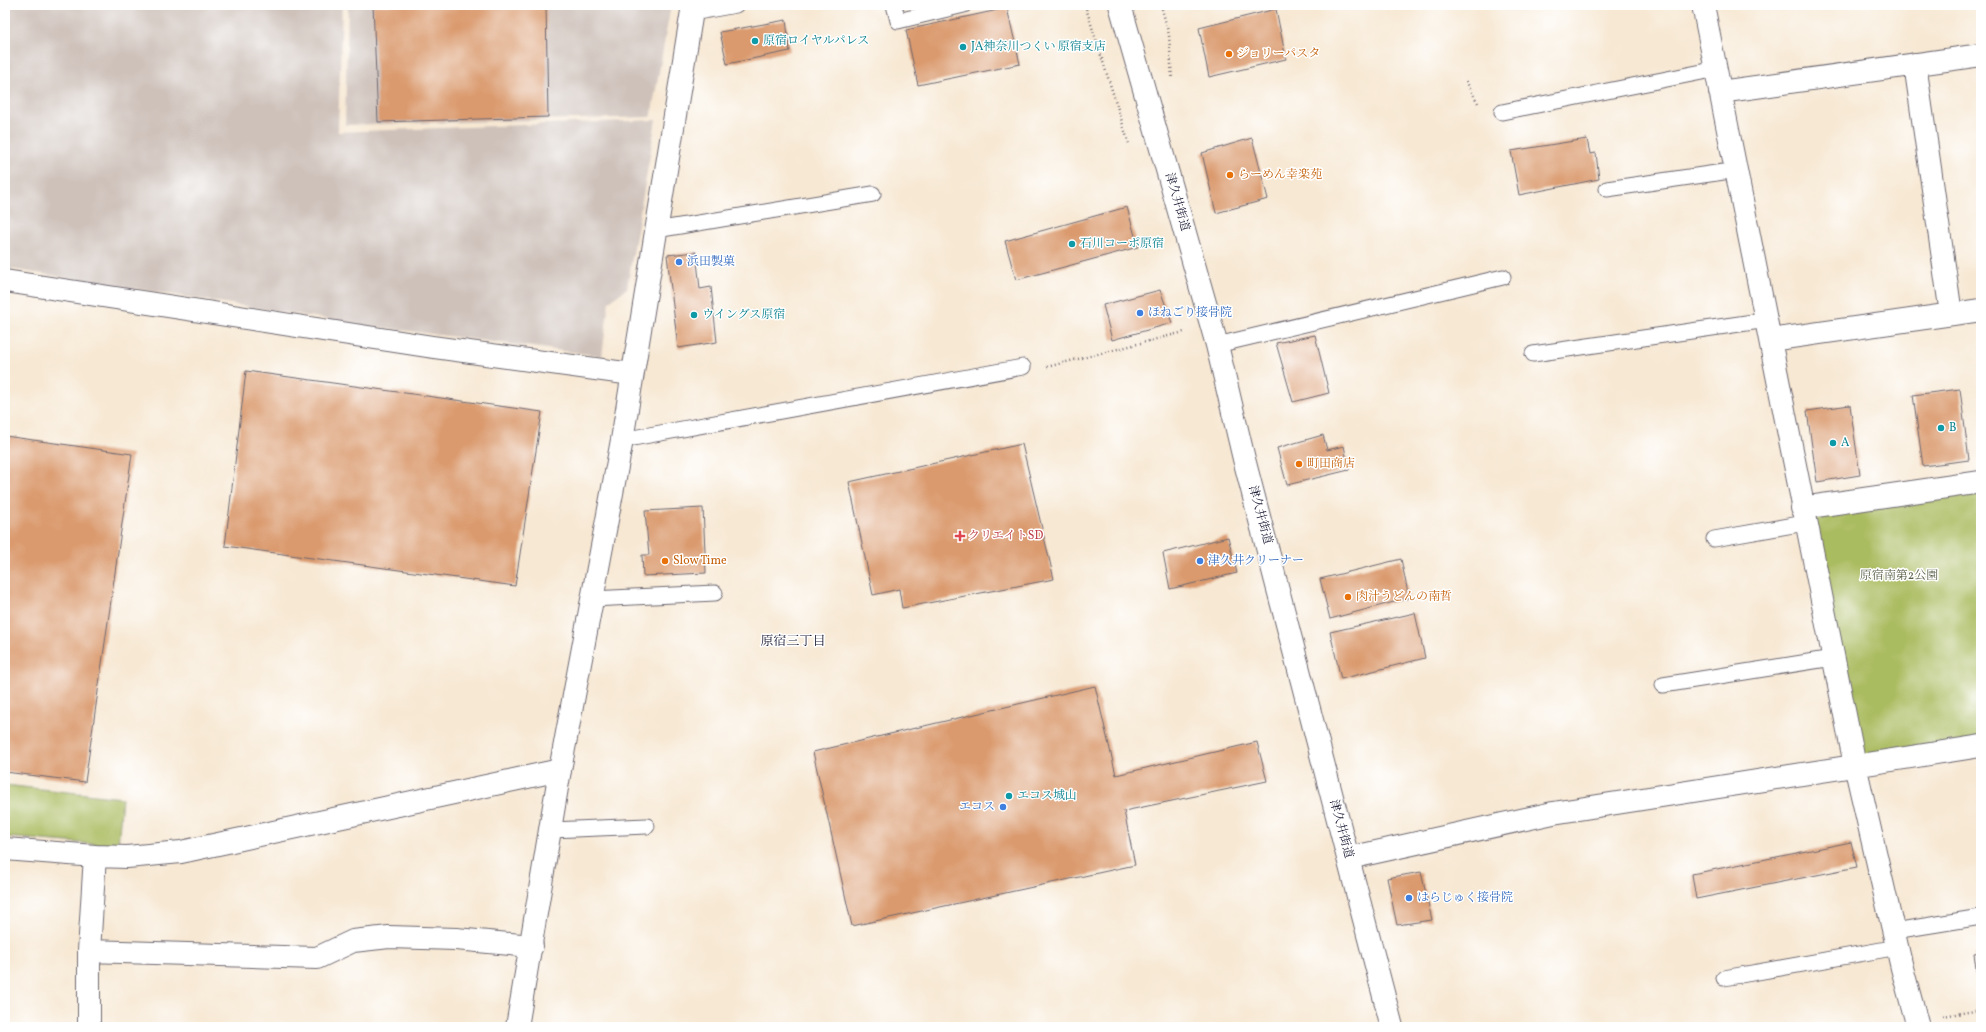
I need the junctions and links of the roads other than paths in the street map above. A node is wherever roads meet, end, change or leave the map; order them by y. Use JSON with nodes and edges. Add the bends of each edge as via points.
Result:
{"nodes":[{"id":1,"x":736,"y":5,"type":"edge"},
{"id":2,"x":894,"y":5,"type":"edge"},
{"id":3,"x":964,"y":5,"type":"edge"},
{"id":4,"x":1120,"y":5,"type":"edge"},
{"id":5,"x":1703,"y":5,"type":"edge"},
{"id":6,"x":692,"y":9,"type":"edge"},
{"id":7,"x":1981,"y":55,"type":"edge"},
{"id":8,"x":1914,"y":64,"type":"junction"},
{"id":9,"x":1717,"y":69,"type":"junction"},
{"id":10,"x":1720,"y":92,"type":"junction"},
{"id":11,"x":1502,"y":112,"type":"dead end"},
{"id":12,"x":1737,"y":170,"type":"junction"},
{"id":13,"x":1607,"y":189,"type":"dead end"},
{"id":14,"x":873,"y":194,"type":"dead end"},
{"id":15,"x":656,"y":230,"type":"junction"},
{"id":16,"x":1503,"y":277,"type":"dead end"},
{"id":17,"x":5,"y":281,"type":"edge"},
{"id":18,"x":1981,"y":310,"type":"edge"},
{"id":19,"x":1951,"y":314,"type":"junction"},
{"id":20,"x":1769,"y":330,"type":"junction"},
{"id":21,"x":1217,"y":345,"type":"junction"},
{"id":22,"x":1533,"y":354,"type":"dead end"},
{"id":23,"x":1023,"y":367,"type":"dead end"},
{"id":24,"x":632,"y":374,"type":"junction"},
{"id":25,"x":622,"y":440,"type":"junction"},
{"id":26,"x":1981,"y":482,"type":"edge"},
{"id":27,"x":1804,"y":515,"type":"junction"},
{"id":28,"x":1714,"y":539,"type":"dead end"},
{"id":29,"x":715,"y":593,"type":"dead end"},
{"id":30,"x":592,"y":599,"type":"junction"},
{"id":31,"x":1833,"y":658,"type":"junction"},
{"id":32,"x":1663,"y":685,"type":"dead end"},
{"id":33,"x":1981,"y":746,"type":"edge"},
{"id":34,"x":1855,"y":765,"type":"junction"},
{"id":35,"x":560,"y":770,"type":"junction"},
{"id":36,"x":647,"y":826,"type":"dead end"},
{"id":37,"x":551,"y":830,"type":"junction"},
{"id":38,"x":5,"y":849,"type":"edge"},
{"id":39,"x":95,"y":856,"type":"junction"},
{"id":40,"x":1349,"y":858,"type":"junction"},
{"id":41,"x":1981,"y":917,"type":"edge"},
{"id":42,"x":1896,"y":939,"type":"junction"},
{"id":43,"x":532,"y":946,"type":"junction"},
{"id":44,"x":89,"y":951,"type":"junction"},
{"id":45,"x":1724,"y":978,"type":"dead end"},
{"id":46,"x":1918,"y":1023,"type":"edge"},
{"id":47,"x":88,"y":1027,"type":"edge"},
{"id":48,"x":517,"y":1027,"type":"edge"},
{"id":49,"x":1392,"y":1027,"type":"edge"}],
"edges":[{"from":1,"to":6,"type":"lane"},
{"from":2,"to":3,"type":"lane","via":[[898,21]]},
{"from":4,"to":21,"type":"main road","name":"津久井街道"},
{"from":5,"to":9,"type":"main road"},
{"from":6,"to":15,"type":"main road"},
{"from":7,"to":8,"type":"main road"},
{"from":8,"to":10,"type":"main road"},
{"from":8,"to":19,"type":"main road"},
{"from":9,"to":10,"type":"main road"},
{"from":9,"to":11,"type":"lane"},
{"from":10,"to":12,"type":"main road"},
{"from":12,"to":13,"type":"lane"},
{"from":12,"to":20,"type":"main road"},
{"from":14,"to":15,"type":"lane"},
{"from":15,"to":24,"type":"main road"},
{"from":16,"to":21,"type":"lane"},
{"from":17,"to":24,"type":"main road","via":[[425,346]]},
{"from":18,"to":19,"type":"main road"},
{"from":19,"to":20,"type":"main road"},
{"from":20,"to":22,"type":"lane"},
{"from":20,"to":27,"type":"main road"},
{"from":21,"to":40,"type":"main road","name":"津久井街道","via":[[1244,459]]},
{"from":23,"to":25,"type":"lane"},
{"from":24,"to":25,"type":"main road"},
{"from":25,"to":30,"type":"main road"},
{"from":26,"to":27,"type":"main road"},
{"from":27,"to":28,"type":"lane"},
{"from":27,"to":31,"type":"main road"},
{"from":29,"to":30,"type":"lane"},
{"from":30,"to":35,"type":"main road"},
{"from":31,"to":32,"type":"lane"},
{"from":31,"to":34,"type":"main road"},
{"from":33,"to":34,"type":"main road"},
{"from":34,"to":40,"type":"main road","via":[[1553,813]]},
{"from":34,"to":42,"type":"main road"},
{"from":35,"to":37,"type":"main road"},
{"from":35,"to":39,"type":"main road","via":[[181,852],[127,857]]},
{"from":36,"to":37,"type":"lane"},
{"from":37,"to":43,"type":"main road"},
{"from":38,"to":39,"type":"main road"},
{"from":39,"to":44,"type":"main road"},
{"from":40,"to":49,"type":"main road","name":"津久井街道"},
{"from":41,"to":42,"type":"lane"},
{"from":42,"to":45,"type":"lane"},
{"from":42,"to":46,"type":"main road"},
{"from":43,"to":44,"type":"main road","via":[[456,939],[389,937],[353,941],[317,958]]},
{"from":43,"to":48,"type":"main road"},
{"from":44,"to":47,"type":"main road"}]}
